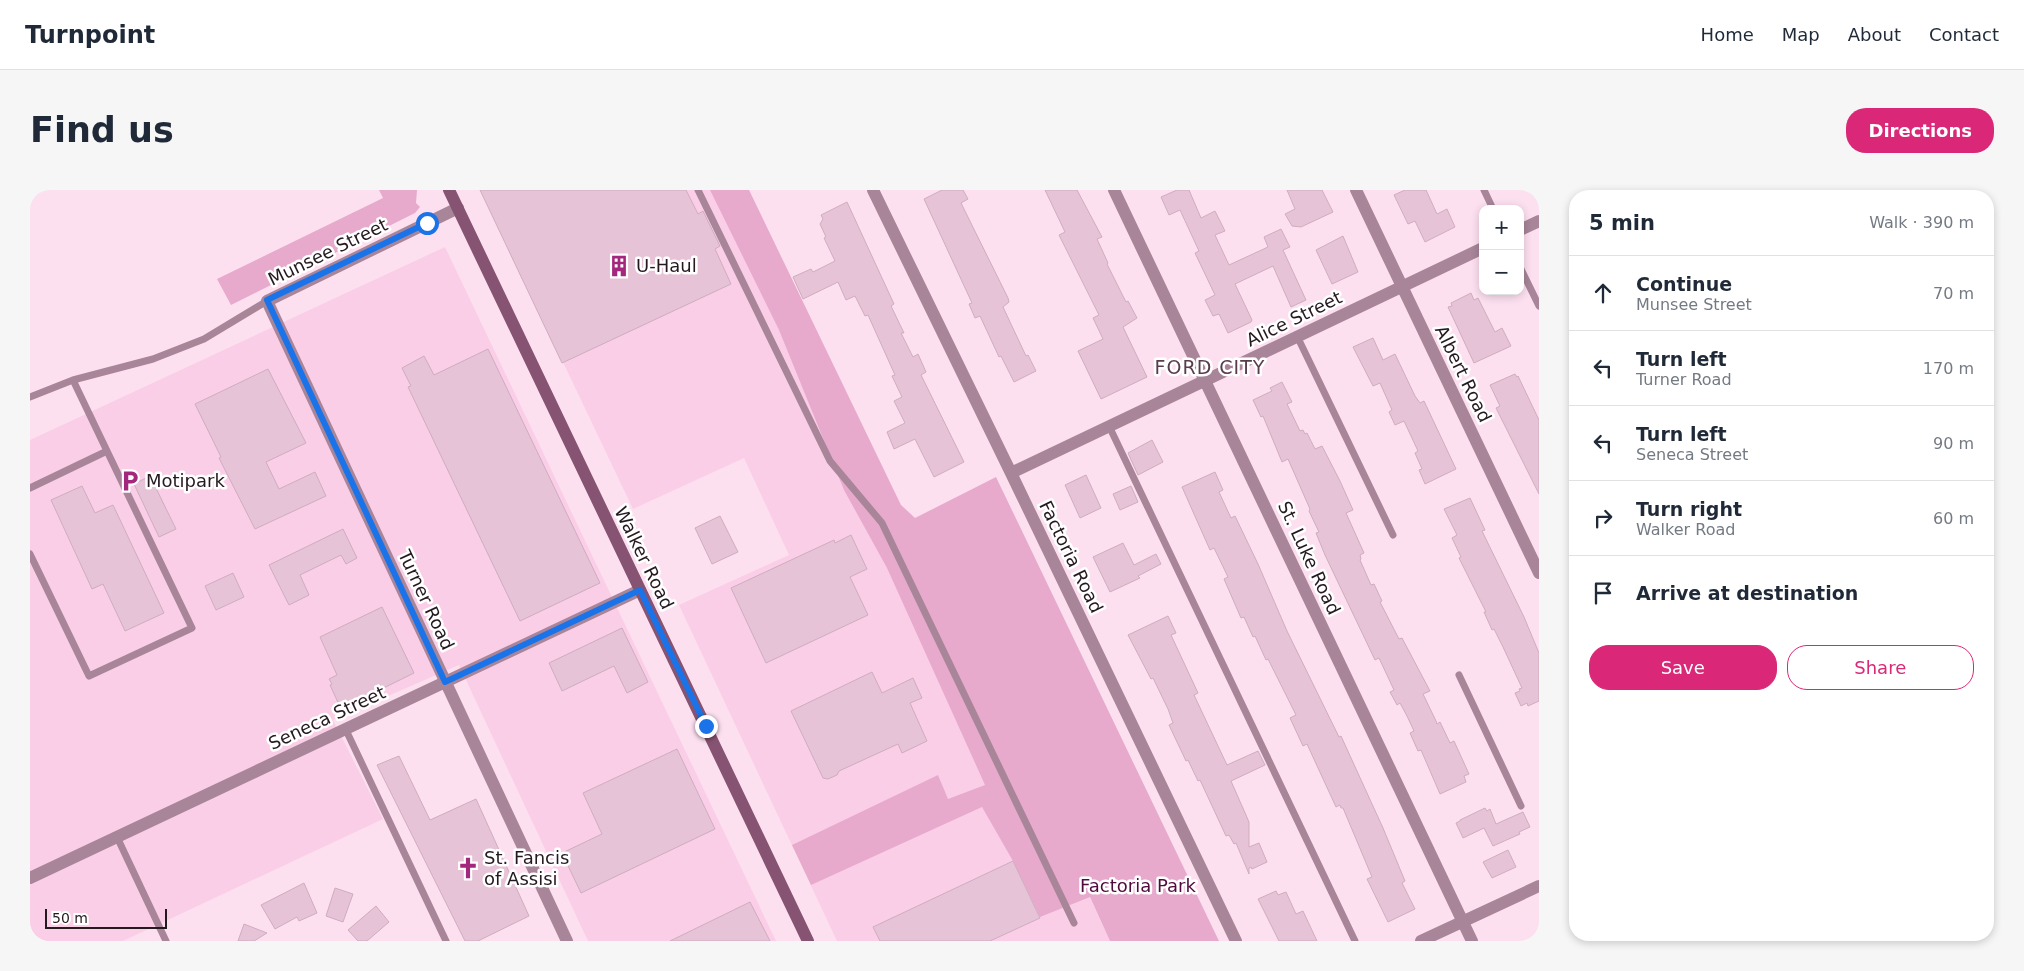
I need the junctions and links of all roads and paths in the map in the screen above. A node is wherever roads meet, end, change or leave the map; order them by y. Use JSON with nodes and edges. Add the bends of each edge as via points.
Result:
{"nodes":[{"id":1,"x":449,"y":190,"type":"edge"},
{"id":2,"x":698,"y":190,"type":"edge"},
{"id":3,"x":873,"y":190,"type":"edge"},
{"id":4,"x":1114,"y":190,"type":"edge"},
{"id":5,"x":1356,"y":190,"type":"edge"},
{"id":6,"x":1484,"y":190,"type":"edge"},
{"id":7,"x":1491,"y":205,"type":"edge"},
{"id":8,"x":458,"y":208,"type":"junction"},
{"id":9,"x":1539,"y":221,"type":"edge"},
{"id":10,"x":1524,"y":228,"type":"edge"},
{"id":11,"x":1479,"y":250,"type":"edge"},
{"id":12,"x":1524,"y":275,"type":"edge"},
{"id":13,"x":1402,"y":286,"type":"junction"},
{"id":14,"x":267,"y":300,"type":"junction"},
{"id":15,"x":1539,"y":306,"type":"edge"},
{"id":16,"x":1297,"y":336,"type":"junction"},
{"id":17,"x":73,"y":380,"type":"junction"},
{"id":18,"x":1205,"y":381,"type":"junction"},
{"id":19,"x":30,"y":397,"type":"edge"},
{"id":20,"x":1109,"y":426,"type":"junction"},
{"id":21,"x":107,"y":451,"type":"junction"},
{"id":22,"x":1011,"y":473,"type":"junction"},
{"id":23,"x":30,"y":488,"type":"edge"},
{"id":24,"x":1393,"y":535,"type":"dead end"},
{"id":25,"x":30,"y":554,"type":"edge"},
{"id":26,"x":1539,"y":573,"type":"edge"},
{"id":27,"x":640,"y":590,"type":"junction"},
{"id":28,"x":1459,"y":675,"type":"dead end"},
{"id":29,"x":445,"y":682,"type":"junction"},
{"id":30,"x":345,"y":728,"type":"junction"},
{"id":31,"x":1521,"y":806,"type":"dead end"},
{"id":32,"x":117,"y":837,"type":"junction"},
{"id":33,"x":30,"y":878,"type":"edge"},
{"id":34,"x":1539,"y":886,"type":"edge"},
{"id":35,"x":1462,"y":921,"type":"junction"},
{"id":36,"x":1074,"y":923,"type":"dead end"},
{"id":37,"x":166,"y":941,"type":"edge"},
{"id":38,"x":446,"y":941,"type":"edge"},
{"id":39,"x":567,"y":941,"type":"edge"},
{"id":40,"x":808,"y":941,"type":"edge"},
{"id":41,"x":1236,"y":941,"type":"edge"},
{"id":42,"x":1355,"y":941,"type":"edge"},
{"id":43,"x":1421,"y":941,"type":"edge"},
{"id":44,"x":1472,"y":941,"type":"edge"}],
"edges":[{"from":1,"to":8,"type":"main road","name":"Walker Road"},
{"from":2,"to":36,"type":"lane","via":[[830,460],[882,523]]},
{"from":3,"to":22,"type":"street","name":"Factoria Road"},
{"from":4,"to":18,"type":"street","name":"St. Luke Road"},
{"from":5,"to":13,"type":"street","name":"Albert Road"},
{"from":6,"to":7,"type":"lane"},
{"from":8,"to":14,"type":"street","name":"Munsee Street"},
{"from":8,"to":27,"type":"main road","name":"Walker Road"},
{"from":9,"to":10,"type":"street"},
{"from":11,"to":13,"type":"street","name":"Alice Street"},
{"from":12,"to":15,"type":"lane"},
{"from":13,"to":16,"type":"street","name":"Alice Street"},
{"from":13,"to":26,"type":"street","name":"Albert Road"},
{"from":14,"to":17,"type":"lane","via":[[204,339],[153,360]]},
{"from":14,"to":29,"type":"street","name":"Turner Road"},
{"from":16,"to":18,"type":"street","name":"Alice Street"},
{"from":16,"to":24,"type":"lane"},
{"from":17,"to":19,"type":"lane"},
{"from":17,"to":21,"type":"lane"},
{"from":18,"to":20,"type":"street","name":"Alice Street"},
{"from":18,"to":35,"type":"street","name":"St. Luke Road"},
{"from":20,"to":22,"type":"street","name":"Alice Street"},
{"from":20,"to":42,"type":"lane"},
{"from":21,"to":23,"type":"lane"},
{"from":21,"to":25,"type":"lane","via":[[192,628],[89,676]]},
{"from":22,"to":41,"type":"street","name":"Factoria Road"},
{"from":27,"to":29,"type":"street","name":"Seneca Street"},
{"from":27,"to":40,"type":"main road","name":"Walker Road"},
{"from":28,"to":31,"type":"lane"},
{"from":29,"to":30,"type":"street","name":"Seneca Street"},
{"from":29,"to":39,"type":"street","name":"Turner Road"},
{"from":30,"to":32,"type":"street","name":"Seneca Street"},
{"from":30,"to":38,"type":"lane"},
{"from":32,"to":33,"type":"street","name":"Seneca Street"},
{"from":32,"to":37,"type":"lane"},
{"from":34,"to":35,"type":"street"},
{"from":35,"to":43,"type":"street"},
{"from":35,"to":44,"type":"street","name":"St. Luke Road"}]}
